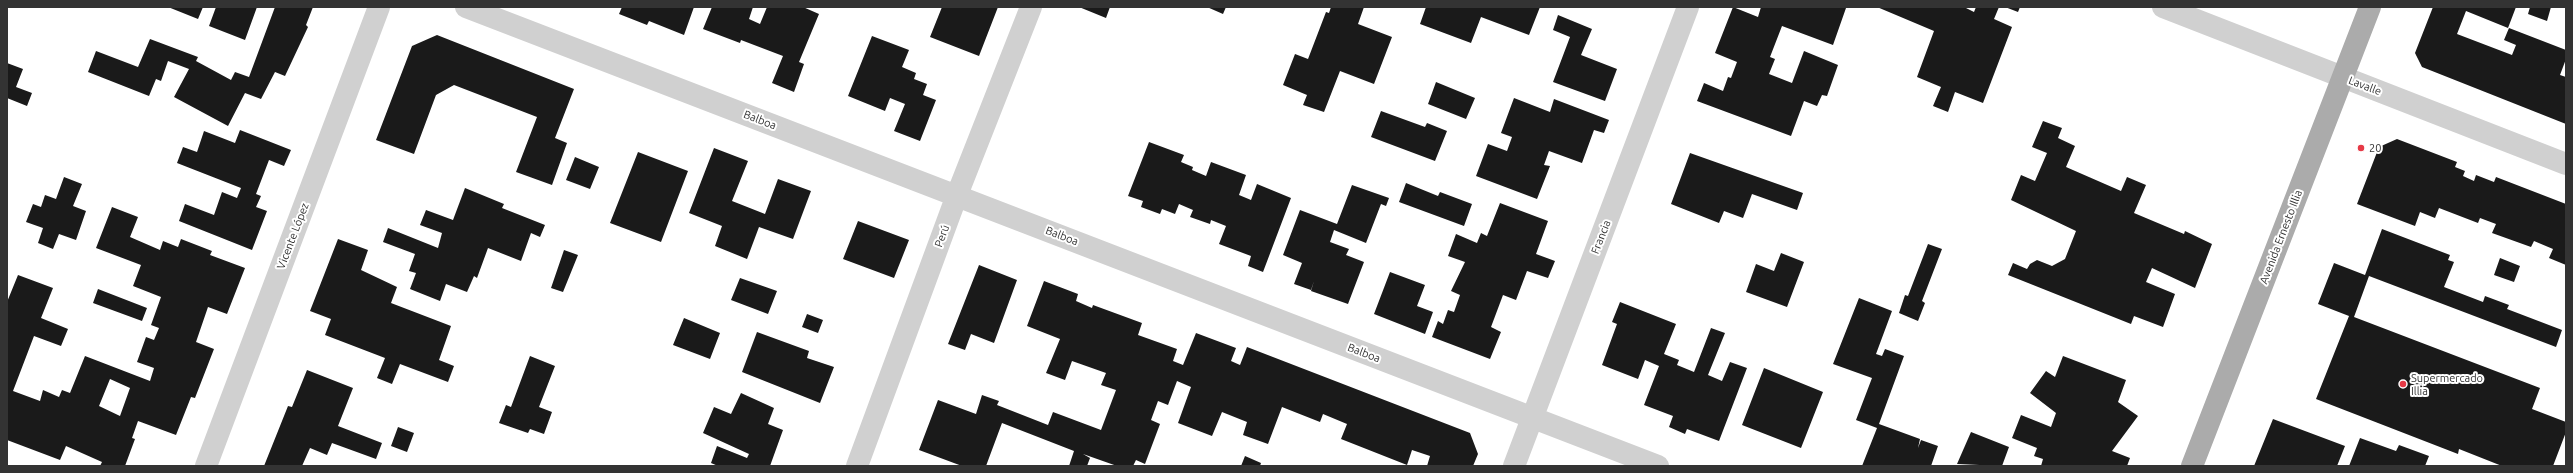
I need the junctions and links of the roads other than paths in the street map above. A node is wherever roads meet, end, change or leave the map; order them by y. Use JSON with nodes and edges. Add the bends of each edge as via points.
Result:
{"nodes":[{"id":1,"x":379,"y":7,"type":"edge"},
{"id":2,"x":466,"y":7,"type":"edge"},
{"id":3,"x":1031,"y":7,"type":"edge"},
{"id":4,"x":1688,"y":7,"type":"edge"},
{"id":5,"x":2163,"y":7,"type":"edge"},
{"id":6,"x":2370,"y":7,"type":"edge"},
{"id":7,"x":2343,"y":77,"type":"junction"},
{"id":8,"x":2566,"y":164,"type":"edge"},
{"id":9,"x":956,"y":195,"type":"junction"},
{"id":10,"x":1532,"y":418,"type":"junction"},
{"id":11,"x":206,"y":466,"type":"edge"},
{"id":12,"x":857,"y":466,"type":"edge"},
{"id":13,"x":1514,"y":466,"type":"edge"},
{"id":14,"x":1658,"y":466,"type":"edge"},
{"id":15,"x":2192,"y":466,"type":"edge"}],
"edges":[{"from":1,"to":11,"type":"street","name":"Vicente López"},
{"from":2,"to":9,"type":"street","name":"Balboa"},
{"from":3,"to":9,"type":"street","name":"Perú"},
{"from":4,"to":10,"type":"street","name":"Francia"},
{"from":5,"to":7,"type":"street","name":"Lavalle"},
{"from":6,"to":7,"type":"main road","name":"Avenida Ernesto Illia"},
{"from":7,"to":8,"type":"street","name":"Lavalle"},
{"from":7,"to":15,"type":"main road","name":"Avenida Ernesto Illia"},
{"from":9,"to":10,"type":"street","name":"Balboa"},
{"from":9,"to":12,"type":"street","name":"Perú"},
{"from":10,"to":13,"type":"street","name":"Francia"},
{"from":10,"to":14,"type":"street","name":"Balboa"}]}
